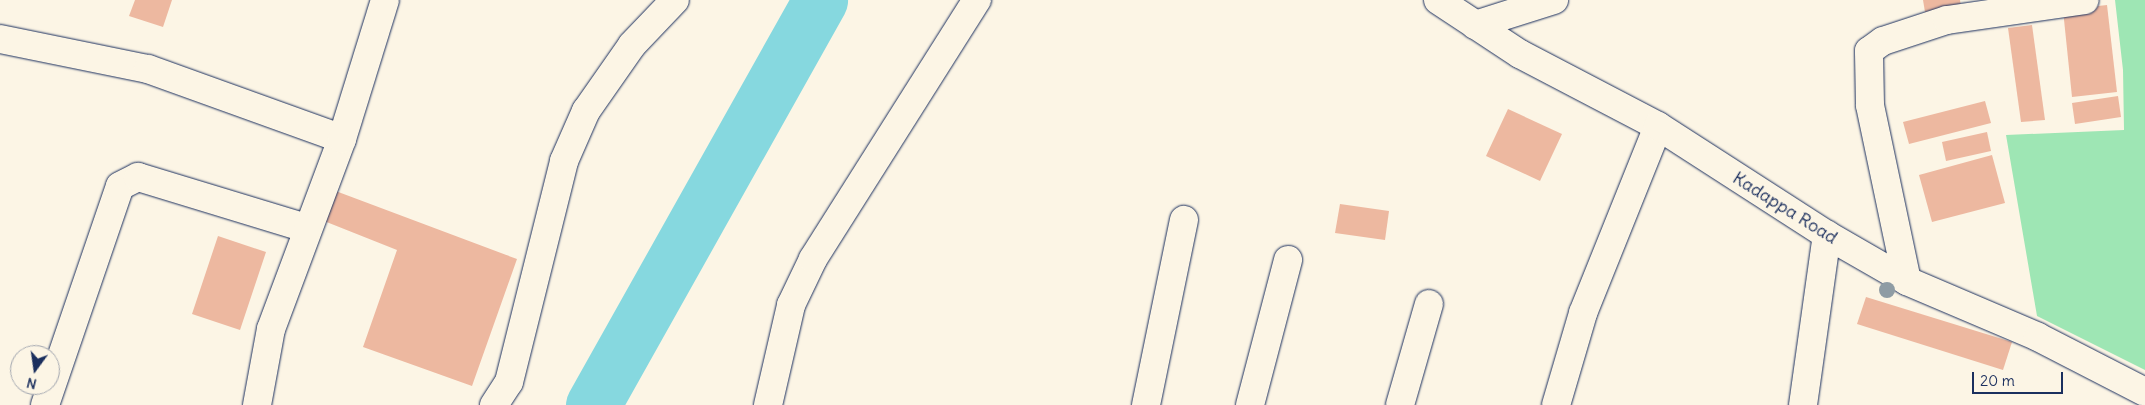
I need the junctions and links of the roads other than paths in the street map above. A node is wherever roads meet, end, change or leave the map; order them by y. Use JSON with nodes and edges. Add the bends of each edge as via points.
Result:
{"nodes":[{"id":1,"x":385,"y":0,"type":"edge"},
{"id":2,"x":676,"y":0,"type":"edge"},
{"id":3,"x":977,"y":0,"type":"edge"},
{"id":4,"x":1438,"y":0,"type":"edge"},
{"id":5,"x":1554,"y":0,"type":"edge"},
{"id":6,"x":2085,"y":0,"type":"edge"},
{"id":7,"x":1475,"y":25,"type":"junction"},
{"id":8,"x":0,"y":39,"type":"edge"},
{"id":9,"x":1658,"y":126,"type":"junction"},
{"id":10,"x":342,"y":139,"type":"junction"},
{"id":11,"x":1184,"y":220,"type":"dead end"},
{"id":12,"x":306,"y":228,"type":"junction"},
{"id":13,"x":1827,"y":235,"type":"junction"},
{"id":14,"x":1288,"y":260,"type":"dead end"},
{"id":15,"x":1906,"y":281,"type":"junction"},
{"id":16,"x":1429,"y":304,"type":"dead end"},
{"id":17,"x":773,"y":372,"type":"junction"},
{"id":18,"x":2145,"y":392,"type":"edge"},
{"id":19,"x":45,"y":405,"type":"edge"},
{"id":20,"x":257,"y":405,"type":"edge"},
{"id":21,"x":494,"y":405,"type":"edge"},
{"id":22,"x":753,"y":405,"type":"edge"},
{"id":23,"x":768,"y":405,"type":"edge"},
{"id":24,"x":1146,"y":405,"type":"edge"},
{"id":25,"x":1250,"y":405,"type":"edge"},
{"id":26,"x":1400,"y":405,"type":"edge"},
{"id":27,"x":1556,"y":405,"type":"edge"},
{"id":28,"x":1803,"y":405,"type":"edge"}],
"edges":[{"from":1,"to":10,"type":"street"},
{"from":2,"to":21,"type":"street","via":[[632,45],[583,120],[564,161],[509,382]]},
{"from":3,"to":17,"type":"street","via":[[813,259],[791,305]]},
{"from":4,"to":7,"type":"street","name":"Kadappa Road"},
{"from":5,"to":7,"type":"street"},
{"from":6,"to":15,"type":"street","via":[[1946,20],[1883,41],[1869,51],[1870,105]]},
{"from":7,"to":9,"type":"street","name":"Kadappa Road","via":[[1520,54]]},
{"from":8,"to":10,"type":"street","via":[[148,70]]},
{"from":9,"to":13,"type":"street","name":"Kadappa Road"},
{"from":9,"to":27,"type":"street","via":[[1583,313]]},
{"from":10,"to":12,"type":"street"},
{"from":11,"to":24,"type":"street"},
{"from":12,"to":19,"type":"street","via":[[138,177],[120,186]]},
{"from":12,"to":20,"type":"street","via":[[271,329]]},
{"from":13,"to":15,"type":"street","name":"Kadappa Road"},
{"from":13,"to":28,"type":"street"},
{"from":14,"to":25,"type":"street"},
{"from":15,"to":18,"type":"street","name":"Kadappa Road","via":[[2038,337]]},
{"from":16,"to":26,"type":"street"},
{"from":17,"to":22,"type":"street"},
{"from":17,"to":23,"type":"street"}]}
